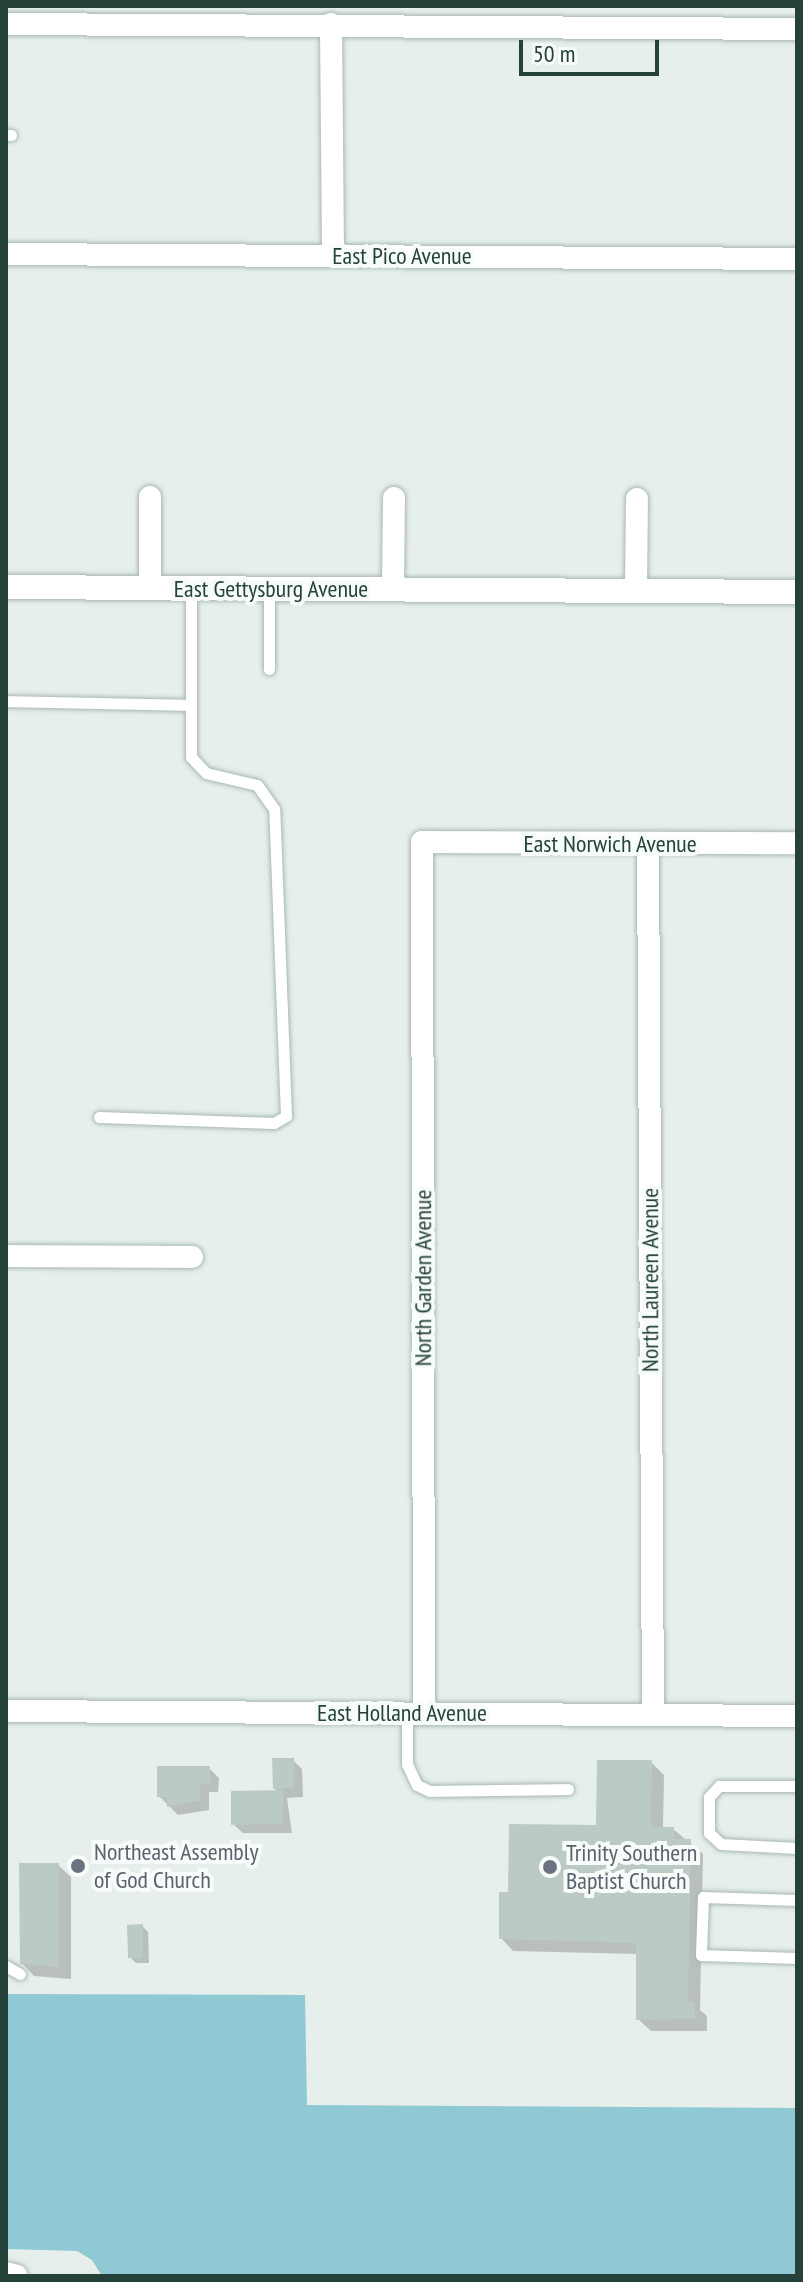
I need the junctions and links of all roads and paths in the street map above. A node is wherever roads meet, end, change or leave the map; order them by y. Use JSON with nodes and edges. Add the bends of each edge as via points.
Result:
{"nodes":[{"id":1,"x":6,"y":24,"type":"edge"},
{"id":2,"x":331,"y":24,"type":"junction"},
{"id":3,"x":797,"y":29,"type":"edge"},
{"id":4,"x":6,"y":254,"type":"edge"},
{"id":5,"x":333,"y":255,"type":"junction"},
{"id":6,"x":797,"y":259,"type":"edge"},
{"id":7,"x":150,"y":497,"type":"dead end"},
{"id":8,"x":394,"y":498,"type":"dead end"},
{"id":9,"x":637,"y":499,"type":"dead end"},
{"id":10,"x":6,"y":587,"type":"edge"},
{"id":11,"x":150,"y":588,"type":"junction"},
{"id":12,"x":191,"y":588,"type":"junction"},
{"id":13,"x":269,"y":589,"type":"junction"},
{"id":14,"x":393,"y":589,"type":"junction"},
{"id":15,"x":636,"y":591,"type":"junction"},
{"id":16,"x":797,"y":592,"type":"edge"},
{"id":17,"x":269,"y":669,"type":"dead end"},
{"id":18,"x":6,"y":701,"type":"edge"},
{"id":19,"x":190,"y":705,"type":"junction"},
{"id":20,"x":422,"y":842,"type":"joint"},
{"id":21,"x":797,"y":843,"type":"edge"},
{"id":22,"x":648,"y":845,"type":"junction"},
{"id":23,"x":99,"y":1117,"type":"dead end"},
{"id":24,"x":6,"y":1256,"type":"edge"},
{"id":25,"x":192,"y":1257,"type":"dead end"},
{"id":26,"x":6,"y":1711,"type":"edge"},
{"id":27,"x":415,"y":1713,"type":"junction"},
{"id":28,"x":653,"y":1715,"type":"junction"},
{"id":29,"x":797,"y":1716,"type":"edge"},
{"id":30,"x":797,"y":1786,"type":"edge"},
{"id":31,"x":568,"y":1789,"type":"dead end"},
{"id":32,"x":797,"y":1848,"type":"edge"},
{"id":33,"x":797,"y":1900,"type":"edge"},
{"id":34,"x":797,"y":1958,"type":"edge"},
{"id":35,"x":6,"y":1966,"type":"edge"},
{"id":36,"x":20,"y":1974,"type":"dead end"},
{"id":37,"x":6,"y":2273,"type":"edge"},
{"id":38,"x":17,"y":2276,"type":"edge"}],
"edges":[{"from":1,"to":2,"type":"street"},
{"from":2,"to":3,"type":"street"},
{"from":2,"to":5,"type":"street"},
{"from":4,"to":5,"type":"street","name":"East Pico Avenue"},
{"from":5,"to":6,"type":"street","name":"East Pico Avenue"},
{"from":7,"to":11,"type":"street","name":"East Gettysburg Avenue"},
{"from":8,"to":14,"type":"street","name":"East Gettysburg Avenue"},
{"from":9,"to":15,"type":"street"},
{"from":10,"to":11,"type":"street","name":"East Gettysburg Avenue"},
{"from":11,"to":12,"type":"street","name":"East Gettysburg Avenue"},
{"from":12,"to":13,"type":"street","name":"East Gettysburg Avenue"},
{"from":12,"to":19,"type":"lane"},
{"from":13,"to":14,"type":"street","name":"East Gettysburg Avenue"},
{"from":13,"to":17,"type":"lane"},
{"from":14,"to":15,"type":"street","name":"East Gettysburg Avenue"},
{"from":15,"to":16,"type":"street","name":"East Gettysburg Avenue"},
{"from":18,"to":19,"type":"lane"},
{"from":19,"to":23,"type":"lane","via":[[191,757],[196,766],[257,785],[274,809],[286,1116],[274,1123]]},
{"from":20,"to":22,"type":"street","name":"East Norwich Avenue"},
{"from":20,"to":27,"type":"street","name":"North Garden Avenue"},
{"from":21,"to":22,"type":"street","name":"East Norwich Avenue"},
{"from":22,"to":28,"type":"street","name":"North Laureen Avenue"},
{"from":24,"to":25,"type":"street"},
{"from":26,"to":27,"type":"street","name":"East Holland Avenue"},
{"from":27,"to":28,"type":"street","name":"East Holland Avenue"},
{"from":27,"to":31,"type":"lane","via":[[407,1764],[417,1785],[430,1791]]},
{"from":28,"to":29,"type":"street","name":"East Holland Avenue"},
{"from":30,"to":32,"type":"lane","via":[[719,1786],[709,1797],[709,1833],[721,1844]]},
{"from":33,"to":34,"type":"lane","via":[[703,1897],[701,1955]]},
{"from":35,"to":36,"type":"lane"},
{"from":37,"to":38,"type":"street"}]}
